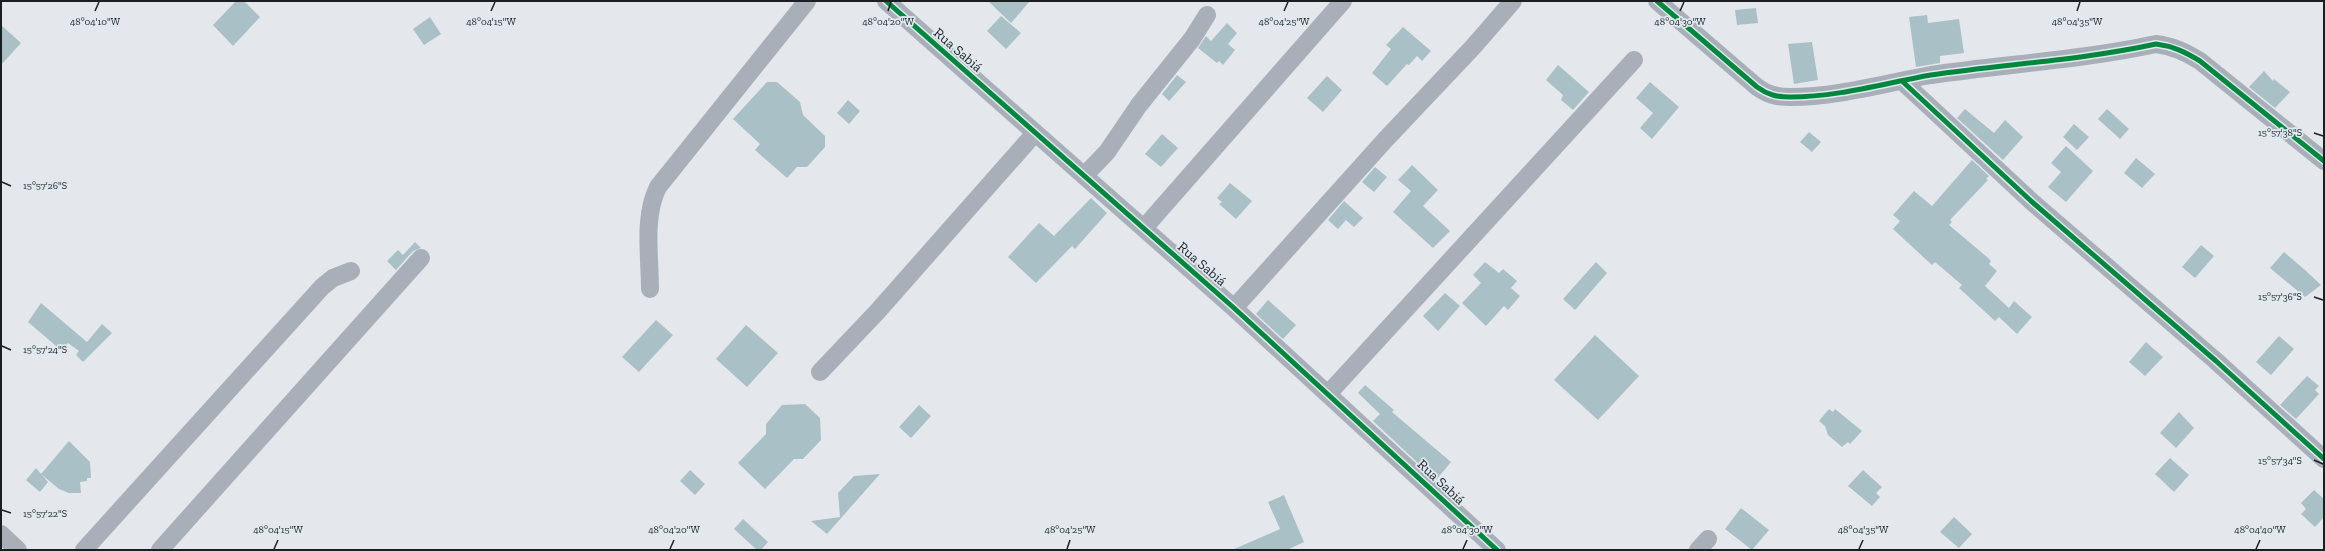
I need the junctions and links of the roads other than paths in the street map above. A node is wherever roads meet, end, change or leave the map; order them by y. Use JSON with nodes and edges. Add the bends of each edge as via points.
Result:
{"nodes":[{"id":1,"x":807,"y":1,"type":"edge"},
{"id":2,"x":886,"y":1,"type":"edge"},
{"id":3,"x":1343,"y":1,"type":"edge"},
{"id":4,"x":1513,"y":1,"type":"edge"},
{"id":5,"x":1657,"y":1,"type":"edge"},
{"id":6,"x":1207,"y":15,"type":"dead end"},
{"id":7,"x":1634,"y":60,"type":"dead end"},
{"id":8,"x":1902,"y":81,"type":"junction"},
{"id":9,"x":1035,"y":133,"type":"junction"},
{"id":10,"x":2324,"y":161,"type":"edge"},
{"id":11,"x":1084,"y":176,"type":"junction"},
{"id":12,"x":1144,"y":228,"type":"junction"},
{"id":13,"x":421,"y":258,"type":"dead end"},
{"id":14,"x":351,"y":271,"type":"dead end"},
{"id":15,"x":650,"y":289,"type":"dead end"},
{"id":16,"x":1234,"y":308,"type":"junction"},
{"id":17,"x":820,"y":372,"type":"dead end"},
{"id":18,"x":1328,"y":394,"type":"junction"},
{"id":19,"x":2324,"y":459,"type":"edge"},
{"id":20,"x":1,"y":534,"type":"edge"},
{"id":21,"x":18,"y":550,"type":"edge"},
{"id":22,"x":84,"y":550,"type":"edge"},
{"id":23,"x":160,"y":550,"type":"edge"},
{"id":24,"x":1497,"y":550,"type":"edge"}],
"edges":[{"from":1,"to":15,"type":"street","via":[[658,187],[651,202],[649,218]]},
{"from":2,"to":9,"type":"street","name":"Rua Sabiá"},
{"from":3,"to":12,"type":"street"},
{"from":4,"to":16,"type":"street"},
{"from":5,"to":8,"type":"street","via":[[1767,94],[1792,97],[1857,90]]},
{"from":6,"to":11,"type":"street","via":[[1192,38],[1138,105],[1107,152]]},
{"from":7,"to":18,"type":"street"},
{"from":8,"to":10,"type":"street","via":[[2156,44],[2168,45],[2200,61]]},
{"from":8,"to":19,"type":"street","via":[[2030,201],[2216,361]]},
{"from":9,"to":11,"type":"street","name":"Rua Sabiá"},
{"from":9,"to":17,"type":"street","via":[[877,312]]},
{"from":11,"to":12,"type":"street","name":"Rua Sabiá"},
{"from":12,"to":16,"type":"street","name":"Rua Sabiá"},
{"from":13,"to":23,"type":"street"},
{"from":14,"to":22,"type":"street","via":[[332,278],[322,286]]},
{"from":16,"to":18,"type":"street","name":"Rua Sabiá"},
{"from":18,"to":24,"type":"street","name":"Rua Sabiá"},
{"from":20,"to":21,"type":"street"}]}
